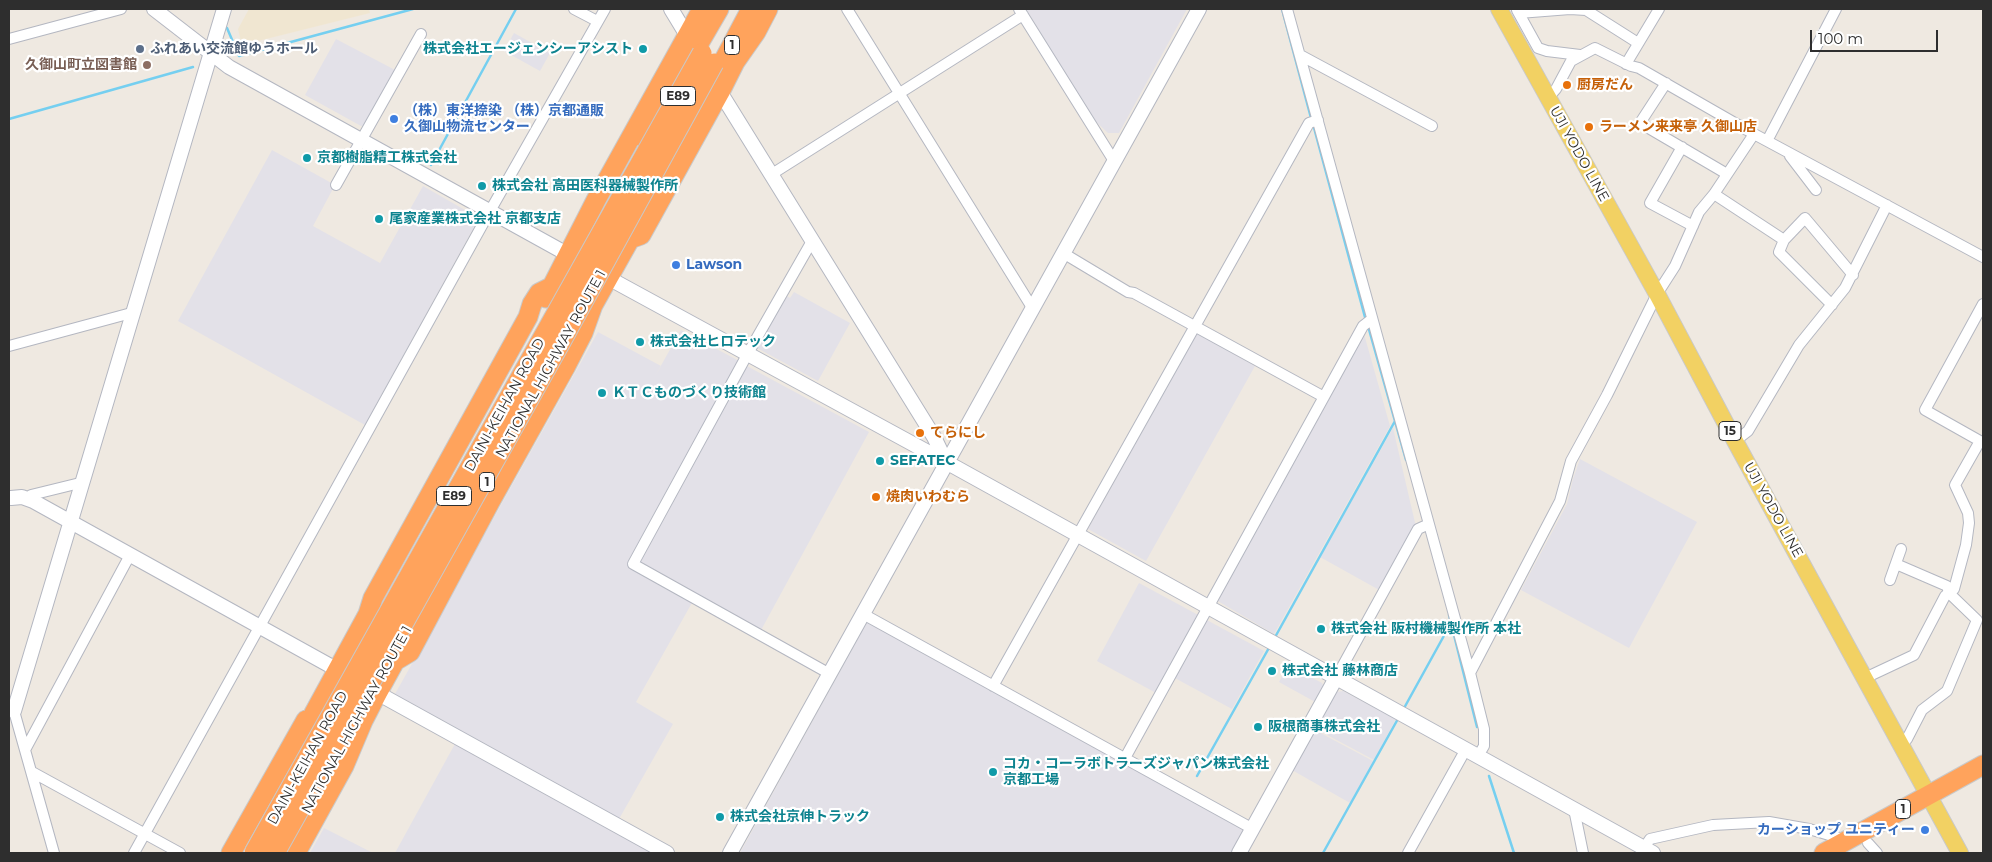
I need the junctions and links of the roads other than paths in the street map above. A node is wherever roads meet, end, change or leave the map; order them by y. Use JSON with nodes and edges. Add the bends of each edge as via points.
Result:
{"nodes":[{"id":1,"x":121,"y":9,"type":"edge"},
{"id":2,"x":154,"y":9,"type":"edge"},
{"id":3,"x":224,"y":9,"type":"edge"},
{"id":4,"x":574,"y":9,"type":"edge"},
{"id":5,"x":605,"y":9,"type":"edge"},
{"id":6,"x":671,"y":9,"type":"edge"},
{"id":7,"x":702,"y":9,"type":"edge"},
{"id":8,"x":719,"y":9,"type":"edge"},
{"id":9,"x":728,"y":9,"type":"edge"},
{"id":10,"x":746,"y":9,"type":"edge"},
{"id":11,"x":753,"y":9,"type":"edge"},
{"id":12,"x":768,"y":9,"type":"edge"},
{"id":13,"x":847,"y":9,"type":"edge"},
{"id":14,"x":1199,"y":9,"type":"edge"},
{"id":15,"x":1287,"y":9,"type":"edge"},
{"id":16,"x":1500,"y":9,"type":"edge"},
{"id":17,"x":1659,"y":9,"type":"edge"},
{"id":18,"x":1836,"y":9,"type":"edge"},
{"id":19,"x":1517,"y":11,"type":"edge"},
{"id":20,"x":1021,"y":12,"type":"edge"},
{"id":21,"x":597,"y":21,"type":"junction"},
{"id":22,"x":421,"y":34,"type":"dead end"},
{"id":23,"x":9,"y":39,"type":"edge"},
{"id":24,"x":691,"y":42,"type":"junction"},
{"id":25,"x":1638,"y":43,"type":"junction"},
{"id":26,"x":212,"y":53,"type":"junction"},
{"id":27,"x":1300,"y":55,"type":"junction"},
{"id":28,"x":1580,"y":55,"type":"junction"},
{"id":29,"x":735,"y":62,"type":"junction"},
{"id":30,"x":1626,"y":64,"type":"junction"},
{"id":31,"x":1666,"y":83,"type":"junction"},
{"id":32,"x":716,"y":86,"type":"junction"},
{"id":33,"x":899,"y":93,"type":"junction"},
{"id":34,"x":1548,"y":98,"type":"junction"},
{"id":35,"x":1318,"y":120,"type":"junction"},
{"id":36,"x":1432,"y":126,"type":"dead end"},
{"id":37,"x":1754,"y":134,"type":"junction"},
{"id":38,"x":362,"y":139,"type":"junction"},
{"id":39,"x":1766,"y":140,"type":"junction"},
{"id":40,"x":1682,"y":147,"type":"junction"},
{"id":41,"x":1788,"y":153,"type":"junction"},
{"id":42,"x":1114,"y":161,"type":"junction"},
{"id":43,"x":772,"y":174,"type":"junction"},
{"id":44,"x":1726,"y":174,"type":"junction"},
{"id":45,"x":336,"y":185,"type":"dead end"},
{"id":46,"x":617,"y":190,"type":"junction"},
{"id":47,"x":1816,"y":190,"type":"dead end"},
{"id":48,"x":1714,"y":194,"type":"junction"},
{"id":49,"x":596,"y":200,"type":"junction"},
{"id":50,"x":645,"y":202,"type":"junction"},
{"id":51,"x":1887,"y":205,"type":"junction"},
{"id":52,"x":490,"y":211,"type":"junction"},
{"id":53,"x":1693,"y":226,"type":"junction"},
{"id":54,"x":630,"y":239,"type":"junction"},
{"id":55,"x":1784,"y":240,"type":"junction"},
{"id":56,"x":812,"y":241,"type":"junction"},
{"id":57,"x":1063,"y":253,"type":"junction"},
{"id":58,"x":1983,"y":257,"type":"edge"},
{"id":59,"x":574,"y":258,"type":"junction"},
{"id":60,"x":1852,"y":275,"type":"junction"},
{"id":61,"x":605,"y":276,"type":"junction"},
{"id":62,"x":551,"y":287,"type":"junction"},
{"id":63,"x":1657,"y":294,"type":"junction"},
{"id":64,"x":1832,"y":304,"type":"junction"},
{"id":65,"x":1983,"y":304,"type":"edge"},
{"id":66,"x":1032,"y":309,"type":"junction"},
{"id":67,"x":134,"y":312,"type":"junction"},
{"id":68,"x":1372,"y":319,"type":"junction"},
{"id":69,"x":1195,"y":326,"type":"junction"},
{"id":70,"x":583,"y":333,"type":"junction"},
{"id":71,"x":533,"y":343,"type":"junction"},
{"id":72,"x":560,"y":345,"type":"junction"},
{"id":73,"x":9,"y":346,"type":"edge"},
{"id":74,"x":747,"y":355,"type":"junction"},
{"id":75,"x":1324,"y":397,"type":"junction"},
{"id":76,"x":1735,"y":441,"type":"junction"},
{"id":77,"x":946,"y":462,"type":"junction"},
{"id":78,"x":84,"y":482,"type":"junction"},
{"id":79,"x":31,"y":495,"type":"dead end"},
{"id":80,"x":10,"y":498,"type":"edge"},
{"id":81,"x":72,"y":522,"type":"junction"},
{"id":82,"x":1429,"y":524,"type":"junction"},
{"id":83,"x":1078,"y":535,"type":"junction"},
{"id":84,"x":1901,"y":549,"type":"dead end"},
{"id":85,"x":130,"y":555,"type":"junction"},
{"id":86,"x":1896,"y":564,"type":"junction"},
{"id":87,"x":1890,"y":580,"type":"dead end"},
{"id":88,"x":1949,"y":593,"type":"junction"},
{"id":89,"x":388,"y":605,"type":"junction"},
{"id":90,"x":1208,"y":607,"type":"junction"},
{"id":91,"x":368,"y":614,"type":"junction"},
{"id":92,"x":863,"y":614,"type":"junction"},
{"id":93,"x":1980,"y":621,"type":"edge"},
{"id":94,"x":258,"y":627,"type":"junction"},
{"id":95,"x":405,"y":634,"type":"junction"},
{"id":96,"x":395,"y":661,"type":"junction"},
{"id":97,"x":343,"y":673,"type":"junction"},
{"id":98,"x":830,"y":674,"type":"junction"},
{"id":99,"x":1470,"y":674,"type":"junction"},
{"id":100,"x":1336,"y":678,"type":"junction"},
{"id":101,"x":1865,"y":678,"type":"junction"},
{"id":102,"x":993,"y":686,"type":"junction"},
{"id":103,"x":374,"y":691,"type":"junction"},
{"id":104,"x":314,"y":713,"type":"junction"},
{"id":105,"x":12,"y":717,"type":"edge"},
{"id":106,"x":354,"y":743,"type":"junction"},
{"id":107,"x":1901,"y":745,"type":"junction"},
{"id":108,"x":311,"y":746,"type":"junction"},
{"id":109,"x":25,"y":750,"type":"junction"},
{"id":110,"x":1466,"y":750,"type":"junction"},
{"id":111,"x":1478,"y":756,"type":"junction"},
{"id":112,"x":1125,"y":758,"type":"junction"},
{"id":113,"x":1983,"y":765,"type":"edge"},
{"id":114,"x":330,"y":766,"type":"junction"},
{"id":115,"x":32,"y":772,"type":"junction"},
{"id":116,"x":1983,"y":778,"type":"edge"},
{"id":117,"x":1931,"y":801,"type":"junction"},
{"id":118,"x":1574,"y":809,"type":"junction"},
{"id":119,"x":1253,"y":829,"type":"junction"},
{"id":120,"x":144,"y":834,"type":"junction"},
{"id":121,"x":1847,"y":847,"type":"edge"},
{"id":122,"x":1873,"y":848,"type":"edge"},
{"id":123,"x":1649,"y":851,"type":"edge"},
{"id":124,"x":54,"y":853,"type":"edge"},
{"id":125,"x":134,"y":853,"type":"edge"},
{"id":126,"x":180,"y":853,"type":"edge"},
{"id":127,"x":231,"y":853,"type":"edge"},
{"id":128,"x":253,"y":853,"type":"edge"},
{"id":129,"x":275,"y":853,"type":"edge"},
{"id":130,"x":282,"y":853,"type":"edge"},
{"id":131,"x":296,"y":853,"type":"edge"},
{"id":132,"x":666,"y":853,"type":"edge"},
{"id":133,"x":730,"y":853,"type":"edge"},
{"id":134,"x":1239,"y":853,"type":"edge"},
{"id":135,"x":1408,"y":853,"type":"edge"},
{"id":136,"x":1584,"y":853,"type":"edge"},
{"id":137,"x":1824,"y":853,"type":"edge"},
{"id":138,"x":1960,"y":853,"type":"edge"}],
"edges":[{"from":1,"to":23,"type":"street"},
{"from":2,"to":26,"type":"street"},
{"from":3,"to":26,"type":"street"},
{"from":4,"to":21,"type":"street"},
{"from":5,"to":21,"type":"street"},
{"from":6,"to":24,"type":"street"},
{"from":7,"to":24,"type":"highway"},
{"from":8,"to":24,"type":"highway","name":"NATIONAL HIGHWAY ROUTE 1","number":"1"},
{"from":9,"to":128,"type":"highway","name":"DAINI-KEIHAN ROAD","number":"E89","bridge":true},
{"from":10,"to":129,"type":"highway","name":"DAINI-KEIHAN ROAD","number":"E89","bridge":true},
{"from":11,"to":29,"type":"highway","via":[[751,25]]},
{"from":11,"to":32,"type":"highway","name":"NATIONAL HIGHWAY ROUTE 1","number":"1"},
{"from":12,"to":29,"type":"highway"},
{"from":13,"to":33,"type":"street"},
{"from":14,"to":42,"type":"street"},
{"from":15,"to":27,"type":"street"},
{"from":16,"to":34,"type":"main road","name":"UJI YODO LINE","number":"15"},
{"from":17,"to":25,"type":"street"},
{"from":18,"to":39,"type":"street"},
{"from":19,"to":25,"type":"street","via":[[1586,10]]},
{"from":19,"to":28,"type":"street","via":[[1538,48]]},
{"from":20,"to":33,"type":"street"},
{"from":20,"to":42,"type":"street"},
{"from":21,"to":52,"type":"street"},
{"from":22,"to":38,"type":"street"},
{"from":24,"to":32,"type":"street"},
{"from":24,"to":46,"type":"highway","name":"NATIONAL HIGHWAY ROUTE 1","number":"1"},
{"from":24,"to":49,"type":"highway"},
{"from":25,"to":30,"type":"street"},
{"from":26,"to":38,"type":"street","via":[[229,67]]},
{"from":26,"to":67,"type":"street"},
{"from":27,"to":35,"type":"street"},
{"from":27,"to":36,"type":"street"},
{"from":28,"to":30,"type":"street","via":[[1595,48]]},
{"from":28,"to":34,"type":"street","via":[[1571,61]]},
{"from":29,"to":32,"type":"highway"},
{"from":30,"to":31,"type":"street"},
{"from":31,"to":37,"type":"street"},
{"from":31,"to":40,"type":"street","via":[[1640,123]]},
{"from":32,"to":43,"type":"street"},
{"from":32,"to":50,"type":"highway","name":"NATIONAL HIGHWAY ROUTE 1","number":"1"},
{"from":32,"to":54,"type":"highway","via":[[642,235]]},
{"from":33,"to":43,"type":"street"},
{"from":33,"to":66,"type":"street"},
{"from":34,"to":63,"type":"main road","name":"UJI YODO LINE","number":"15"},
{"from":35,"to":68,"type":"street"},
{"from":35,"to":69,"type":"street","via":[[1309,123]]},
{"from":37,"to":39,"type":"street"},
{"from":37,"to":44,"type":"street"},
{"from":38,"to":45,"type":"street"},
{"from":38,"to":52,"type":"street"},
{"from":39,"to":41,"type":"street"},
{"from":40,"to":44,"type":"street"},
{"from":40,"to":53,"type":"street","via":[[1650,203]]},
{"from":41,"to":47,"type":"street"},
{"from":41,"to":51,"type":"street"},
{"from":42,"to":57,"type":"street"},
{"from":43,"to":56,"type":"street"},
{"from":44,"to":48,"type":"street"},
{"from":46,"to":49,"type":"highway"},
{"from":46,"to":59,"type":"highway","name":"NATIONAL HIGHWAY ROUTE 1","number":"1"},
{"from":48,"to":53,"type":"street","via":[[1699,212]]},
{"from":48,"to":55,"type":"street"},
{"from":49,"to":59,"type":"highway"},
{"from":50,"to":54,"type":"highway"},
{"from":50,"to":61,"type":"highway","name":"NATIONAL HIGHWAY ROUTE 1","number":"1"},
{"from":51,"to":58,"type":"street"},
{"from":51,"to":60,"type":"street"},
{"from":52,"to":59,"type":"street"},
{"from":52,"to":94,"type":"street"},
{"from":53,"to":63,"type":"street","via":[[1675,266]]},
{"from":54,"to":61,"type":"highway"},
{"from":55,"to":60,"type":"street","via":[[1805,218]]},
{"from":55,"to":64,"type":"street","via":[[1779,252]]},
{"from":56,"to":74,"type":"street"},
{"from":56,"to":77,"type":"street","via":[[934,437]]},
{"from":57,"to":66,"type":"street"},
{"from":57,"to":69,"type":"street","via":[[1128,292]]},
{"from":59,"to":61,"type":"street"},
{"from":59,"to":62,"type":"highway"},
{"from":59,"to":71,"type":"highway","name":"NATIONAL HIGHWAY ROUTE 1","number":"1"},
{"from":60,"to":64,"type":"street"},
{"from":61,"to":70,"type":"highway"},
{"from":61,"to":72,"type":"highway","name":"NATIONAL HIGHWAY ROUTE 1","number":"1"},
{"from":61,"to":74,"type":"street"},
{"from":62,"to":71,"type":"highway","via":[[540,311]]},
{"from":62,"to":91,"type":"highway","via":[[539,292],[532,304],[528,317]]},
{"from":63,"to":76,"type":"main road","name":"UJI YODO LINE","number":"15"},
{"from":63,"to":99,"type":"street","via":[[1571,461],[1560,501]]},
{"from":64,"to":76,"type":"street","via":[[1799,345],[1748,431]]},
{"from":65,"to":88,"type":"street","via":[[1925,410],[1980,441],[1955,485],[1968,513],[1969,523],[1954,589]]},
{"from":66,"to":77,"type":"street"},
{"from":67,"to":73,"type":"street"},
{"from":67,"to":78,"type":"street"},
{"from":68,"to":75,"type":"street","via":[[1363,326]]},
{"from":68,"to":82,"type":"street"},
{"from":69,"to":75,"type":"street"},
{"from":69,"to":83,"type":"street"},
{"from":70,"to":72,"type":"highway"},
{"from":70,"to":96,"type":"highway","via":[[410,652]]},
{"from":71,"to":89,"type":"highway","name":"NATIONAL HIGHWAY ROUTE 1","number":"1"},
{"from":72,"to":95,"type":"highway","name":"NATIONAL HIGHWAY ROUTE 1","number":"1"},
{"from":74,"to":77,"type":"street"},
{"from":74,"to":98,"type":"street","via":[[633,564]]},
{"from":75,"to":90,"type":"street"},
{"from":76,"to":101,"type":"main road","name":"UJI YODO LINE","number":"15"},
{"from":77,"to":83,"type":"street"},
{"from":77,"to":92,"type":"street"},
{"from":78,"to":79,"type":"street"},
{"from":78,"to":81,"type":"street"},
{"from":80,"to":81,"type":"street","via":[[22,496]]},
{"from":81,"to":85,"type":"street"},
{"from":81,"to":105,"type":"street"},
{"from":82,"to":99,"type":"street"},
{"from":82,"to":100,"type":"street","via":[[1418,529]]},
{"from":83,"to":90,"type":"street"},
{"from":83,"to":102,"type":"street"},
{"from":84,"to":86,"type":"street"},
{"from":85,"to":94,"type":"street"},
{"from":85,"to":109,"type":"street"},
{"from":86,"to":87,"type":"street"},
{"from":86,"to":88,"type":"street","via":[[1947,586]]},
{"from":88,"to":93,"type":"street"},
{"from":88,"to":101,"type":"street","via":[[1914,655]]},
{"from":89,"to":91,"type":"highway"},
{"from":89,"to":97,"type":"highway","name":"NATIONAL HIGHWAY ROUTE 1","number":"1"},
{"from":90,"to":100,"type":"street"},
{"from":90,"to":112,"type":"street"},
{"from":91,"to":97,"type":"highway"},
{"from":92,"to":98,"type":"street"},
{"from":92,"to":102,"type":"street"},
{"from":93,"to":107,"type":"street","via":[[1947,691],[1922,710]]},
{"from":94,"to":97,"type":"street"},
{"from":94,"to":120,"type":"street"},
{"from":95,"to":96,"type":"highway"},
{"from":95,"to":103,"type":"highway","name":"NATIONAL HIGHWAY ROUTE 1","number":"1"},
{"from":96,"to":103,"type":"highway"},
{"from":97,"to":103,"type":"street"},
{"from":97,"to":104,"type":"highway"},
{"from":97,"to":108,"type":"highway","name":"NATIONAL HIGHWAY ROUTE 1","number":"1"},
{"from":98,"to":133,"type":"street"},
{"from":99,"to":111,"type":"street","via":[[1484,728],[1484,746]]},
{"from":100,"to":110,"type":"street"},
{"from":100,"to":119,"type":"street"},
{"from":101,"to":107,"type":"main road","name":"UJI YODO LINE","number":"15"},
{"from":102,"to":112,"type":"street"},
{"from":103,"to":106,"type":"highway"},
{"from":103,"to":114,"type":"highway","name":"NATIONAL HIGHWAY ROUTE 1","number":"1"},
{"from":103,"to":132,"type":"street"},
{"from":104,"to":108,"type":"highway","via":[[306,736]]},
{"from":104,"to":127,"type":"highway","via":[[304,721]]},
{"from":105,"to":109,"type":"street"},
{"from":106,"to":114,"type":"highway"},
{"from":106,"to":131,"type":"highway"},
{"from":107,"to":117,"type":"main road","name":"UJI YODO LINE","number":"15"},
{"from":108,"to":128,"type":"highway","name":"NATIONAL HIGHWAY ROUTE 1","number":"1"},
{"from":109,"to":115,"type":"street"},
{"from":110,"to":111,"type":"street"},
{"from":110,"to":135,"type":"street"},
{"from":111,"to":118,"type":"street"},
{"from":112,"to":119,"type":"street"},
{"from":113,"to":117,"type":"highway","number":"1"},
{"from":114,"to":130,"type":"highway","name":"NATIONAL HIGHWAY ROUTE 1","number":"1"},
{"from":115,"to":120,"type":"street"},
{"from":115,"to":124,"type":"street"},
{"from":116,"to":117,"type":"highway","number":"1"},
{"from":117,"to":121,"type":"highway","number":"1"},
{"from":117,"to":122,"type":"highway","number":"1"},
{"from":117,"to":138,"type":"main road","name":"UJI YODO LINE","number":"15"},
{"from":118,"to":123,"type":"street"},
{"from":118,"to":136,"type":"street"},
{"from":119,"to":134,"type":"street"},
{"from":120,"to":125,"type":"street"},
{"from":120,"to":126,"type":"street"},
{"from":121,"to":122,"type":"highway","number":"1"},
{"from":121,"to":123,"type":"street","via":[[1810,830],[1769,822],[1713,825],[1650,839]]},
{"from":121,"to":137,"type":"highway","number":"1"}]}
